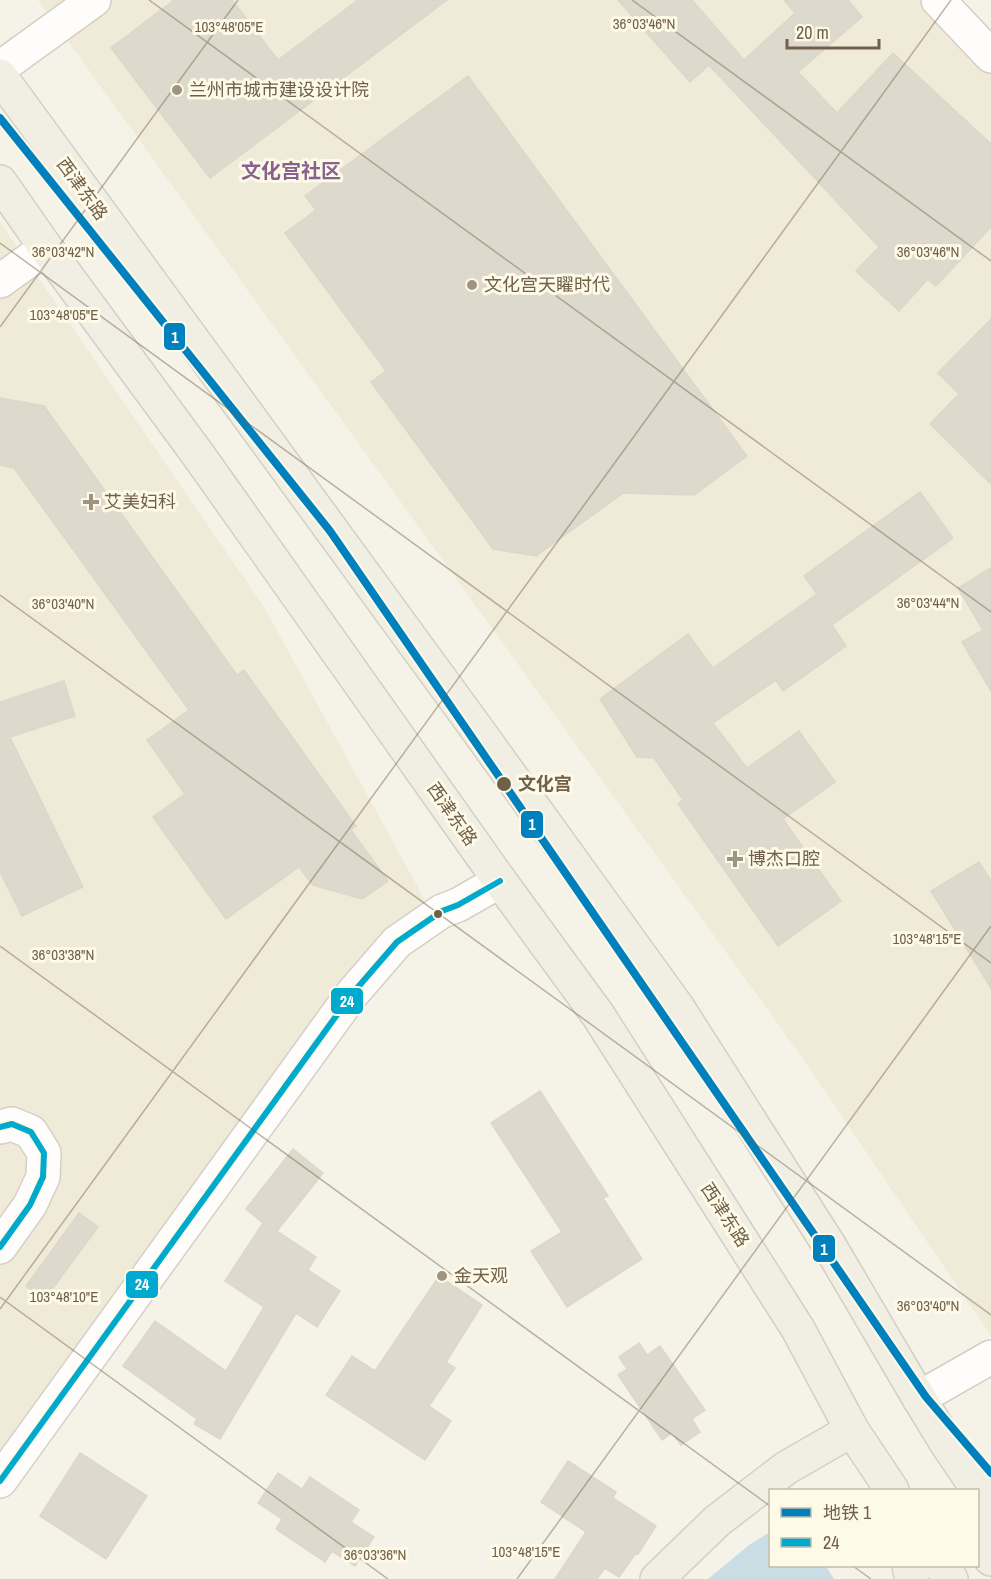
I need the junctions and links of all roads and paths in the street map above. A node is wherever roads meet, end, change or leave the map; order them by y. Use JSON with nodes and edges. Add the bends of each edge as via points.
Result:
{"nodes":[{"id":1,"x":94,"y":0,"type":"edge"},
{"id":2,"x":938,"y":0,"type":"edge"},
{"id":3,"x":991,"y":56,"type":"edge"},
{"id":4,"x":0,"y":68,"type":"edge"},
{"id":5,"x":0,"y":76,"type":"edge"},
{"id":6,"x":0,"y":182,"type":"edge"},
{"id":7,"x":46,"y":248,"type":"junction"},
{"id":8,"x":0,"y":281,"type":"edge"},
{"id":9,"x":500,"y":881,"type":"junction"},
{"id":10,"x":0,"y":1127,"type":"edge"},
{"id":11,"x":0,"y":1247,"type":"edge"},
{"id":12,"x":988,"y":1366,"type":"edge"},
{"id":13,"x":919,"y":1398,"type":"junction"},
{"id":14,"x":852,"y":1430,"type":"junction"},
{"id":15,"x":943,"y":1436,"type":"junction"},
{"id":16,"x":0,"y":1480,"type":"edge"},
{"id":17,"x":891,"y":1489,"type":"edge"},
{"id":18,"x":964,"y":1489,"type":"edge"},
{"id":19,"x":978,"y":1489,"type":"edge"},
{"id":20,"x":979,"y":1491,"type":"edge"},
{"id":21,"x":991,"y":1509,"type":"edge"},
{"id":22,"x":657,"y":1579,"type":"edge"}],
"edges":[{"from":1,"to":4,"type":"street"},
{"from":2,"to":3,"type":"street"},
{"from":5,"to":13,"type":"main road","name":"西津东路","via":[[678,1008],[829,1245]]},
{"from":6,"to":7,"type":"main road","name":"西津东路"},
{"from":7,"to":8,"type":"street"},
{"from":7,"to":9,"type":"main road","name":"西津东路"},
{"from":9,"to":14,"type":"main road","name":"西津东路","via":[[598,1015],[798,1329]]},
{"from":9,"to":16,"type":"street","via":[[442,911],[397,942],[352,994]]},
{"from":10,"to":11,"type":"street","via":[[12,1124],[31,1132],[44,1153],[43,1177],[30,1205]]},
{"from":12,"to":13,"type":"street"},
{"from":13,"to":15,"type":"main road","name":"西津东路"},
{"from":14,"to":17,"type":"main road","name":"西津东路"},
{"from":14,"to":22,"type":"main road","via":[[786,1467],[717,1521]]},
{"from":15,"to":18,"type":"main road"},
{"from":15,"to":19,"type":"main road"},
{"from":20,"to":21,"type":"main road"}]}
